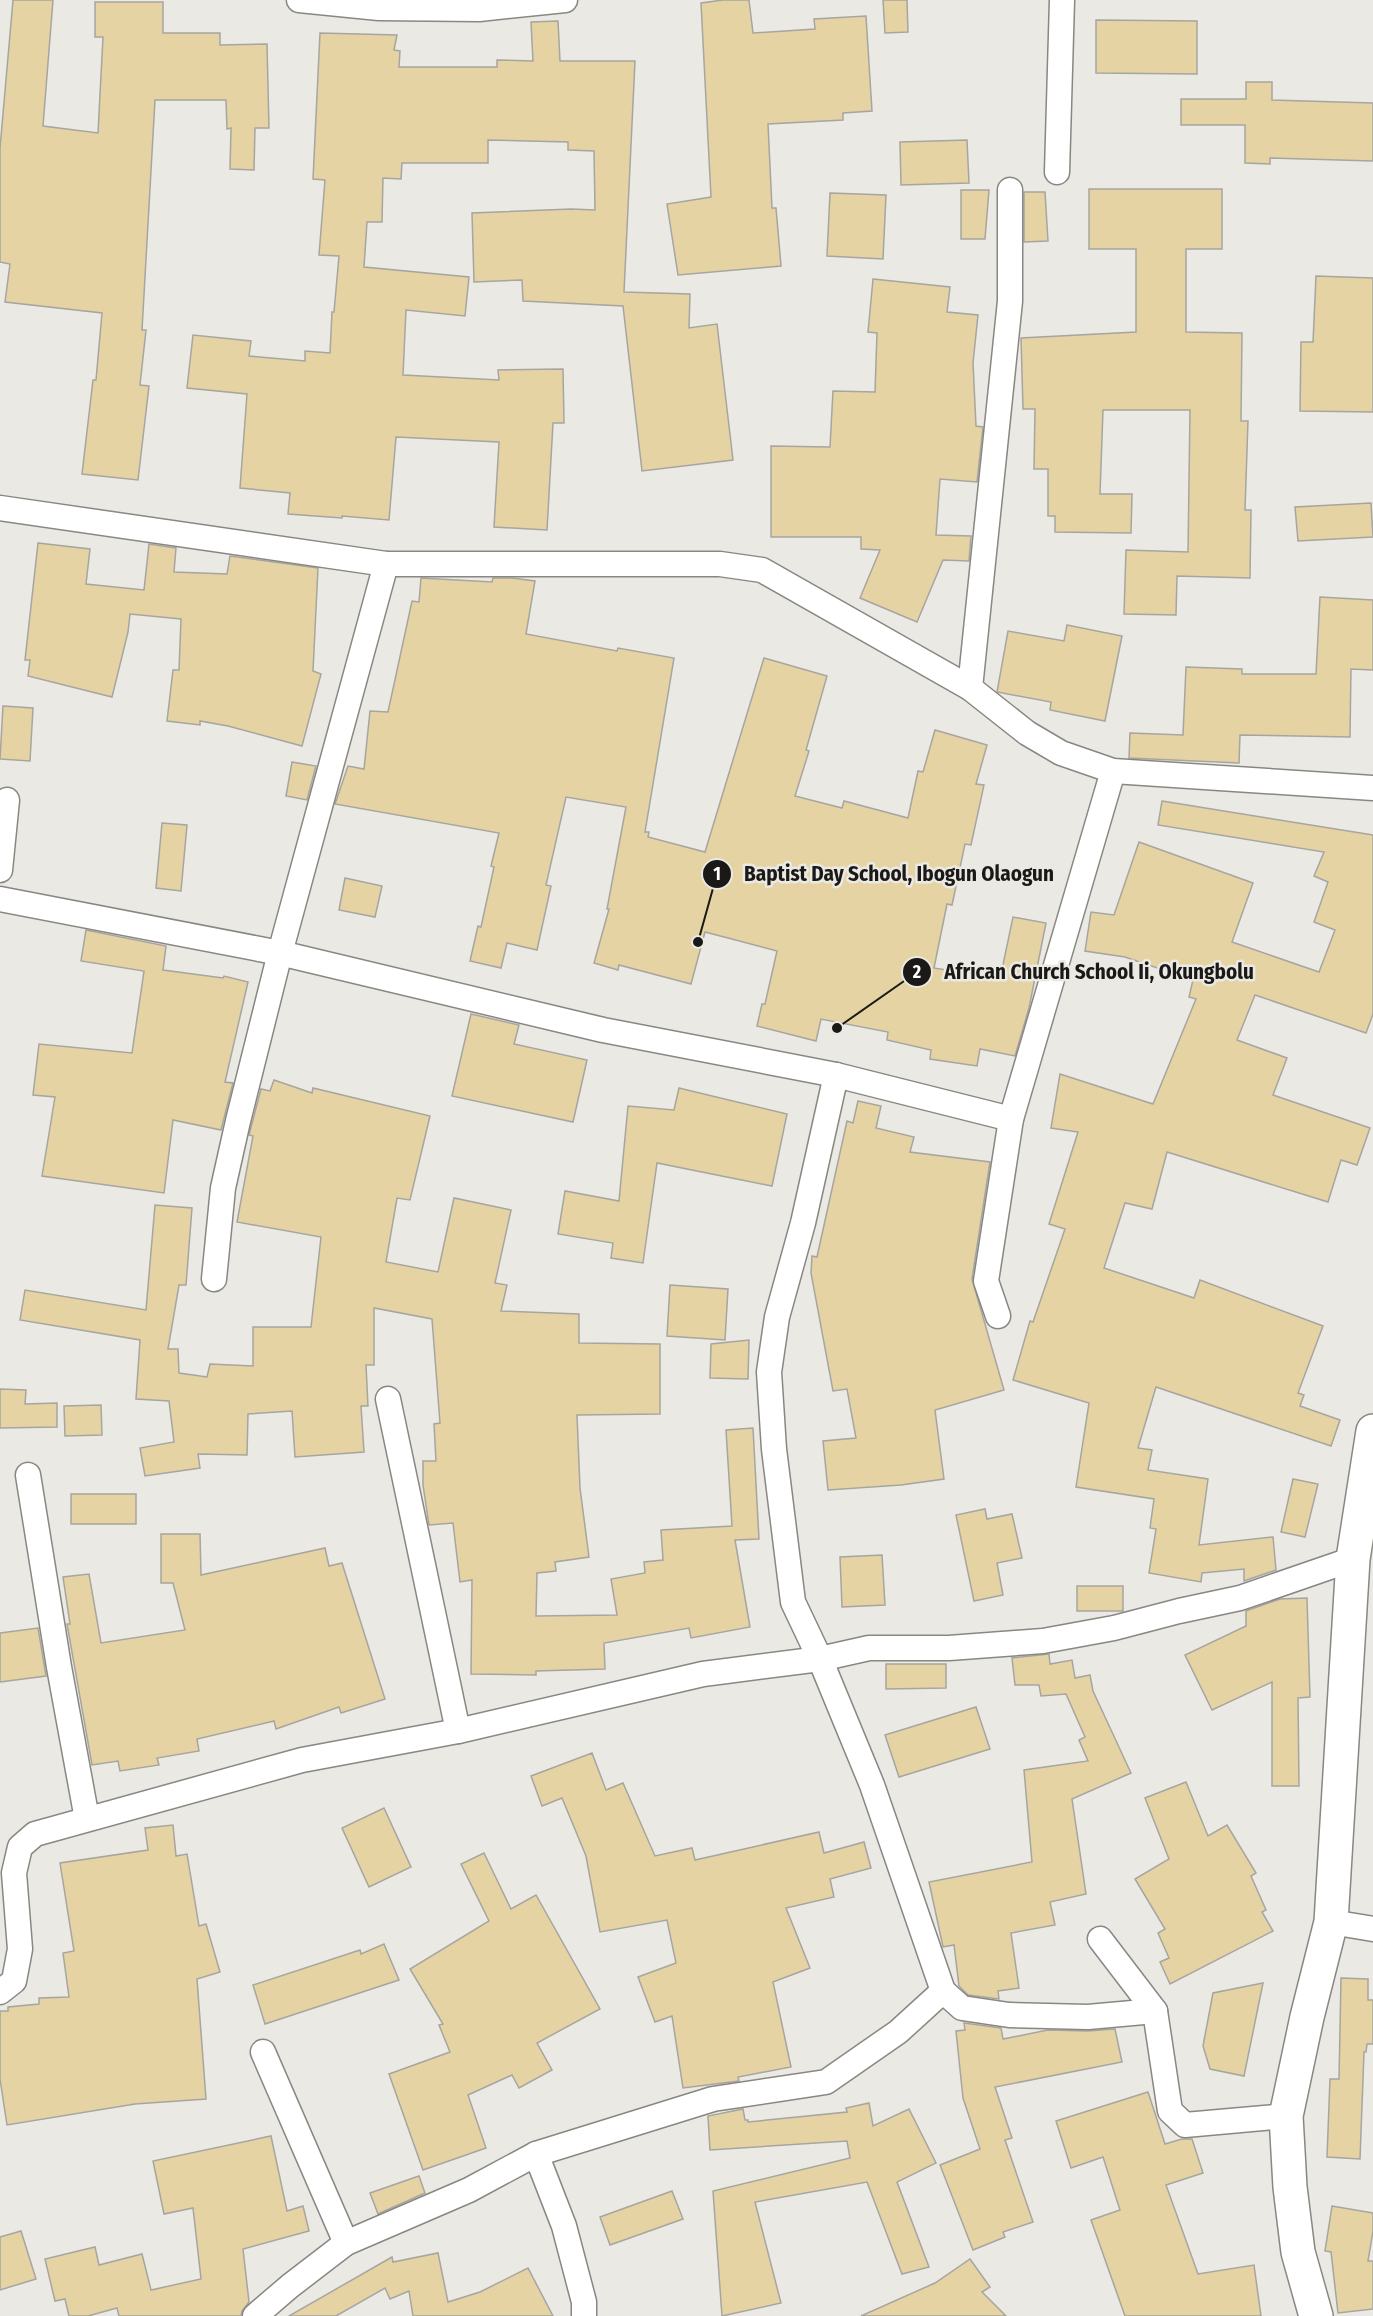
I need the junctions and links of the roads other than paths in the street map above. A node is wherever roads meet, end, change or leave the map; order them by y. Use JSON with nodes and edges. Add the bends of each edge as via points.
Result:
{"nodes":[{"id":1,"x":299,"y":0,"type":"edge"},
{"id":2,"x":565,"y":0,"type":"edge"},
{"id":3,"x":1062,"y":0,"type":"edge"},
{"id":4,"x":1057,"y":172,"type":"dead end"},
{"id":5,"x":1010,"y":190,"type":"dead end"},
{"id":6,"x":0,"y":508,"type":"edge"},
{"id":7,"x":386,"y":564,"type":"junction"},
{"id":8,"x":970,"y":688,"type":"junction"},
{"id":9,"x":1113,"y":771,"type":"junction"},
{"id":10,"x":1373,"y":788,"type":"edge"},
{"id":11,"x":7,"y":800,"type":"dead end"},
{"id":12,"x":0,"y":870,"type":"edge"},
{"id":13,"x":0,"y":899,"type":"edge"},
{"id":14,"x":280,"y":953,"type":"junction"},
{"id":15,"x":836,"y":1075,"type":"junction"},
{"id":16,"x":1011,"y":1119,"type":"junction"},
{"id":17,"x":214,"y":1279,"type":"dead end"},
{"id":18,"x":998,"y":1316,"type":"dead end"},
{"id":19,"x":388,"y":1399,"type":"dead end"},
{"id":20,"x":1373,"y":1431,"type":"edge"},
{"id":21,"x":28,"y":1474,"type":"dead end"},
{"id":22,"x":1353,"y":1558,"type":"junction"},
{"id":23,"x":820,"y":1659,"type":"junction"},
{"id":24,"x":458,"y":1731,"type":"junction"},
{"id":25,"x":87,"y":1819,"type":"junction"},
{"id":26,"x":10,"y":1843,"type":"edge"},
{"id":27,"x":1331,"y":1922,"type":"junction"},
{"id":28,"x":1373,"y":1929,"type":"edge"},
{"id":29,"x":1100,"y":1939,"type":"dead end"},
{"id":30,"x":943,"y":1991,"type":"junction"},
{"id":31,"x":0,"y":1992,"type":"edge"},
{"id":32,"x":1155,"y":2011,"type":"junction"},
{"id":33,"x":263,"y":2052,"type":"dead end"},
{"id":34,"x":1286,"y":2116,"type":"junction"},
{"id":35,"x":536,"y":2154,"type":"junction"},
{"id":36,"x":346,"y":2243,"type":"junction"},
{"id":37,"x":255,"y":2316,"type":"edge"},
{"id":38,"x":584,"y":2316,"type":"edge"},
{"id":39,"x":1316,"y":2316,"type":"edge"}],
"edges":[{"from":1,"to":2,"type":"street","via":[[379,8],[479,9]]},
{"from":3,"to":4,"type":"street"},
{"from":5,"to":8,"type":"street","via":[[1010,301]]},
{"from":6,"to":7,"type":"street"},
{"from":7,"to":8,"type":"street","via":[[720,564],[762,570]]},
{"from":7,"to":14,"type":"street"},
{"from":8,"to":9,"type":"street","via":[[1061,753]]},
{"from":9,"to":10,"type":"street"},
{"from":9,"to":16,"type":"street"},
{"from":11,"to":12,"type":"street"},
{"from":13,"to":14,"type":"street"},
{"from":14,"to":15,"type":"street","via":[[603,1030]]},
{"from":14,"to":17,"type":"street","via":[[223,1188]]},
{"from":15,"to":16,"type":"street"},
{"from":15,"to":23,"type":"street","via":[[777,1317],[769,1372],[774,1449],[793,1602]]},
{"from":16,"to":18,"type":"street","via":[[986,1281]]},
{"from":19,"to":24,"type":"street"},
{"from":20,"to":22,"type":"main road"},
{"from":21,"to":25,"type":"street"},
{"from":22,"to":23,"type":"street","via":[[1240,1598],[1114,1628],[1043,1641],[869,1648]]},
{"from":22,"to":27,"type":"main road"},
{"from":23,"to":24,"type":"street","via":[[703,1674]]},
{"from":23,"to":30,"type":"street","via":[[872,1785]]},
{"from":24,"to":25,"type":"street","via":[[302,1760]]},
{"from":25,"to":26,"type":"street"},
{"from":26,"to":31,"type":"street","via":[[20,1949],[14,1981]]},
{"from":27,"to":28,"type":"street"},
{"from":27,"to":34,"type":"main road"},
{"from":29,"to":32,"type":"street"},
{"from":30,"to":32,"type":"street","via":[[962,2008],[1009,2015],[1088,2017]]},
{"from":30,"to":35,"type":"street","via":[[898,2032],[826,2082],[713,2099]]},
{"from":32,"to":34,"type":"street","via":[[1170,2111],[1185,2125]]},
{"from":33,"to":36,"type":"street"},
{"from":34,"to":39,"type":"main road","via":[[1298,2252]]},
{"from":35,"to":36,"type":"street","via":[[469,2190]]},
{"from":35,"to":38,"type":"street","via":[[564,2226],[584,2302]]},
{"from":36,"to":37,"type":"street"}]}
